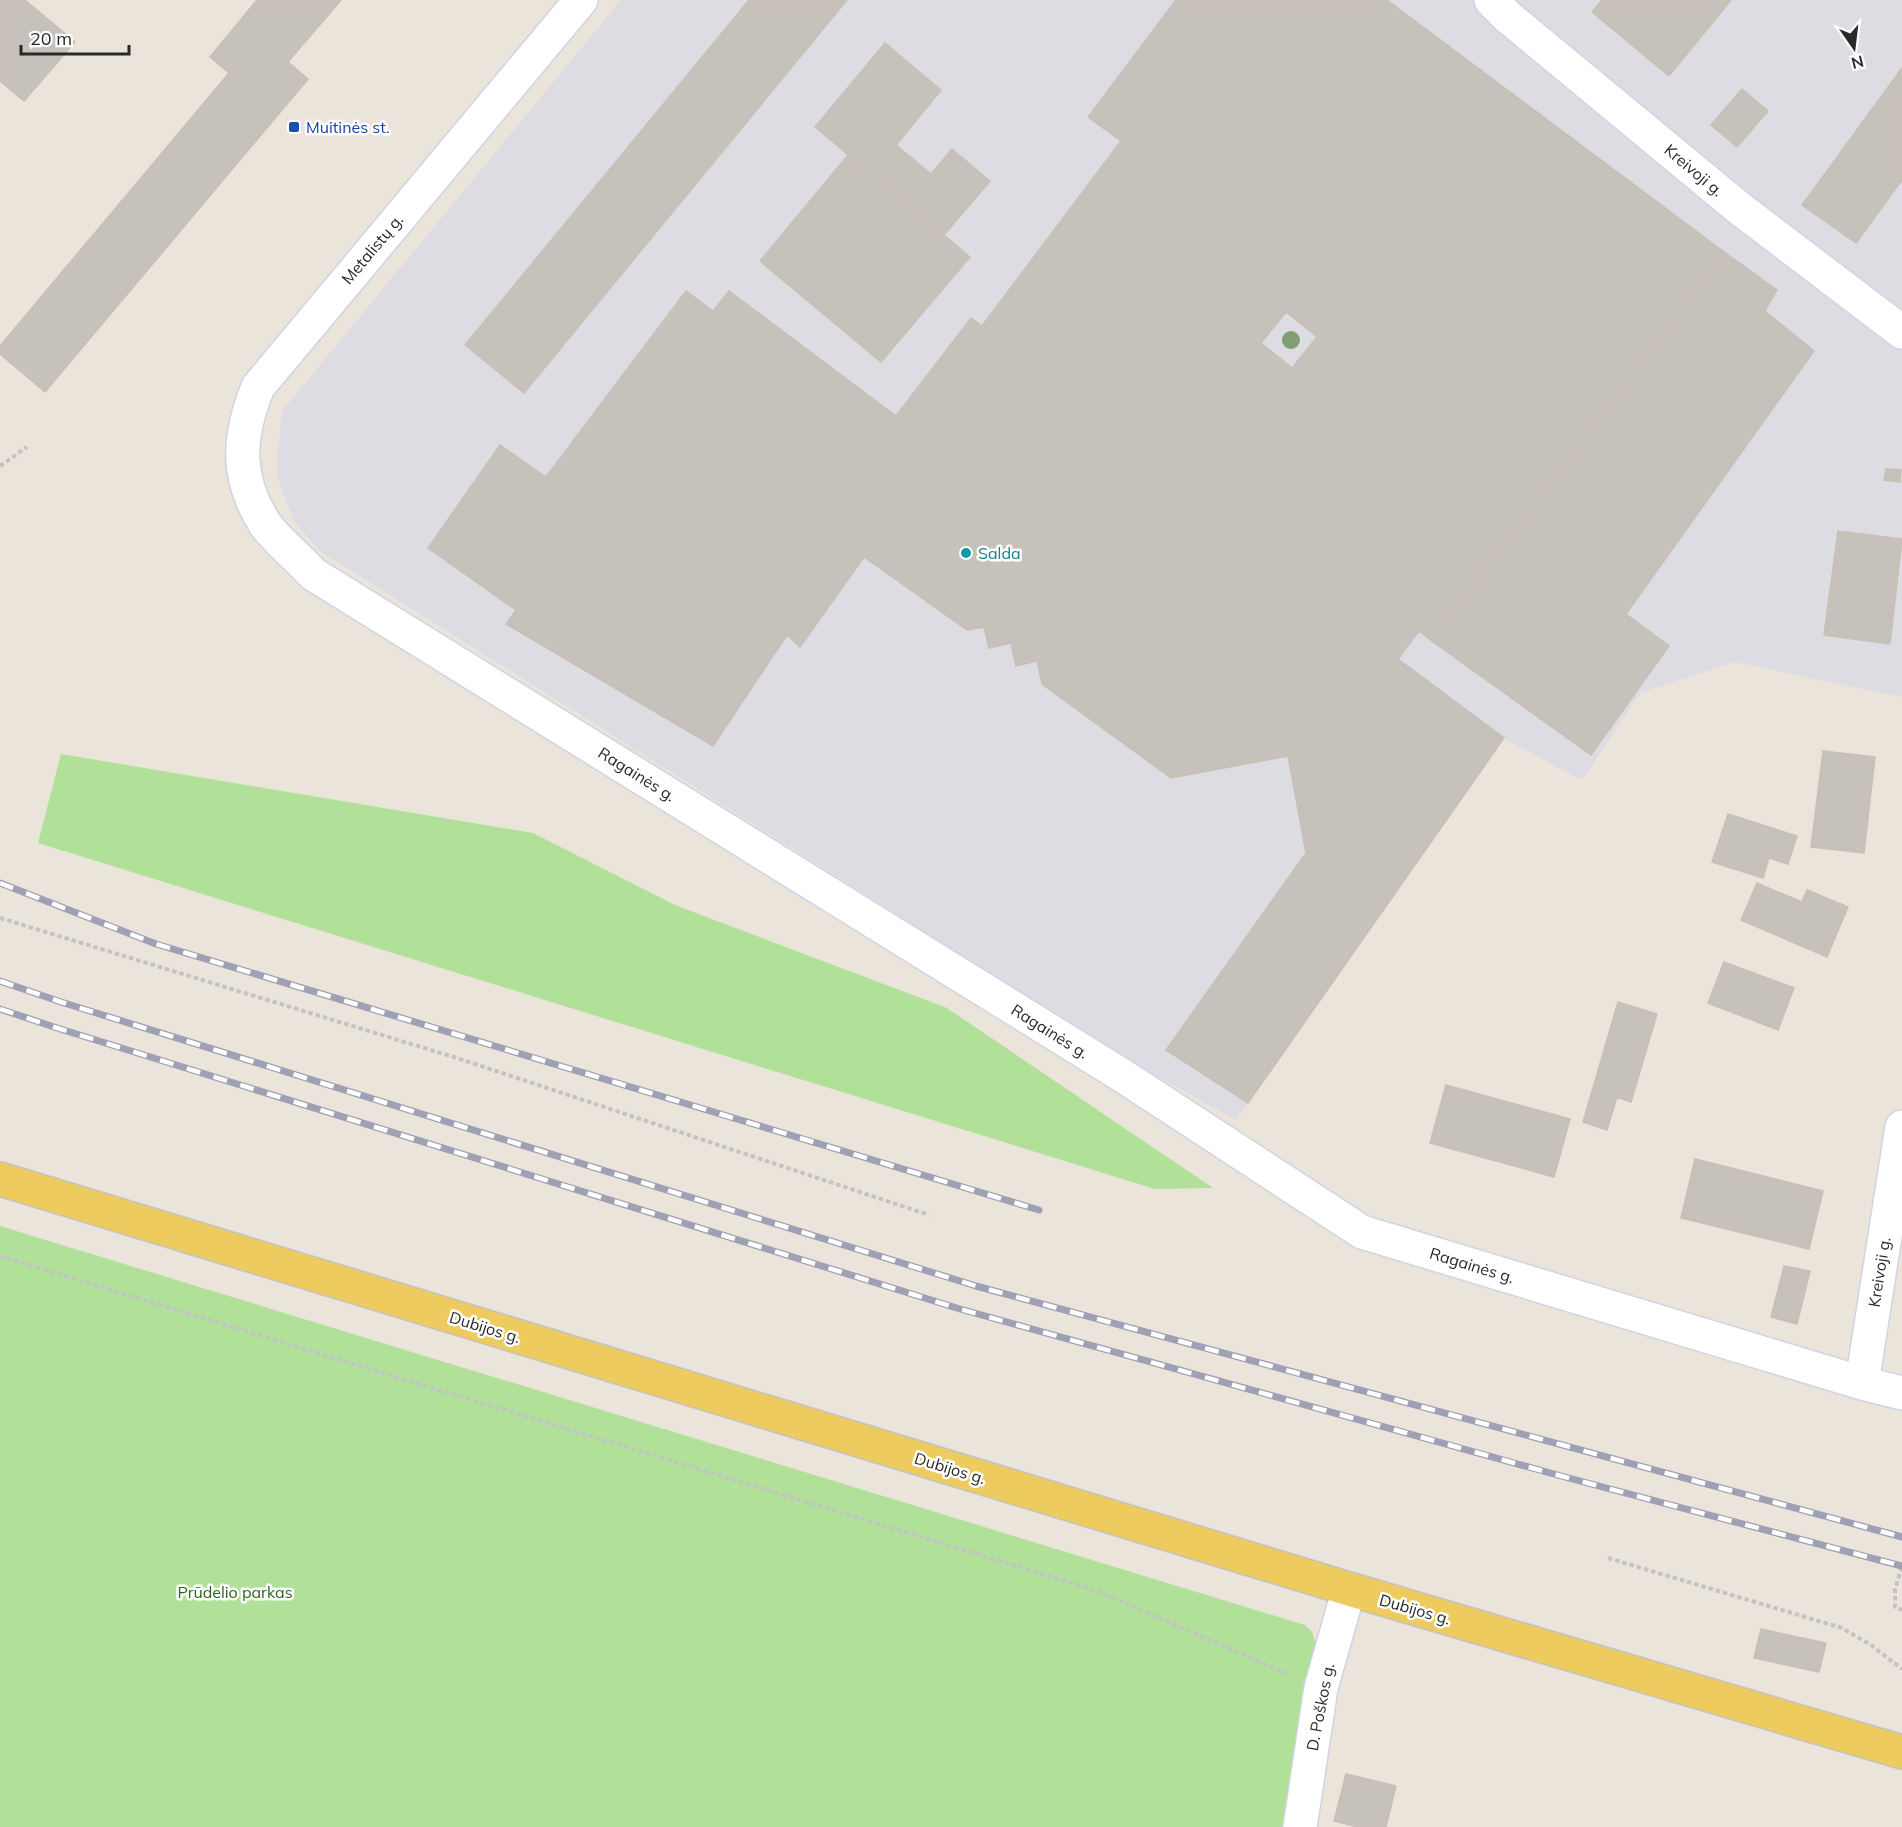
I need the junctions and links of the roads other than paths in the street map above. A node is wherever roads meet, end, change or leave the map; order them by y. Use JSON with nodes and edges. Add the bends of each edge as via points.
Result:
{"nodes":[{"id":1,"x":581,"y":0,"type":"edge"},
{"id":2,"x":1491,"y":0,"type":"edge"},
{"id":3,"x":1902,"y":332,"type":"edge"},
{"id":4,"x":265,"y":525,"type":"joint"},
{"id":5,"x":1902,"y":1127,"type":"edge"},
{"id":6,"x":0,"y":1179,"type":"edge"},
{"id":7,"x":1862,"y":1383,"type":"junction"},
{"id":8,"x":1902,"y":1392,"type":"edge"},
{"id":9,"x":1349,"y":1589,"type":"junction"},
{"id":10,"x":1902,"y":1752,"type":"edge"},
{"id":11,"x":1300,"y":1827,"type":"edge"}],
"edges":[{"from":1,"to":4,"type":"street","name":"Metalistų g.","via":[[258,387],[247,414],[242,442],[248,487]]},
{"from":2,"to":3,"type":"street","name":"Kreivoji g.","via":[[1739,207]]},
{"from":4,"to":7,"type":"street","name":"Ragainės g.","via":[[314,573],[1123,1076],[1362,1232]]},
{"from":5,"to":7,"type":"street","name":"Kreivoji g."},
{"from":6,"to":9,"type":"main road","name":"Dubijos g."},
{"from":7,"to":8,"type":"street","name":"Ragainės g."},
{"from":9,"to":10,"type":"main road","name":"Dubijos g."},
{"from":9,"to":11,"type":"street","name":"D. Poškos g.","via":[[1321,1689]]}]}
